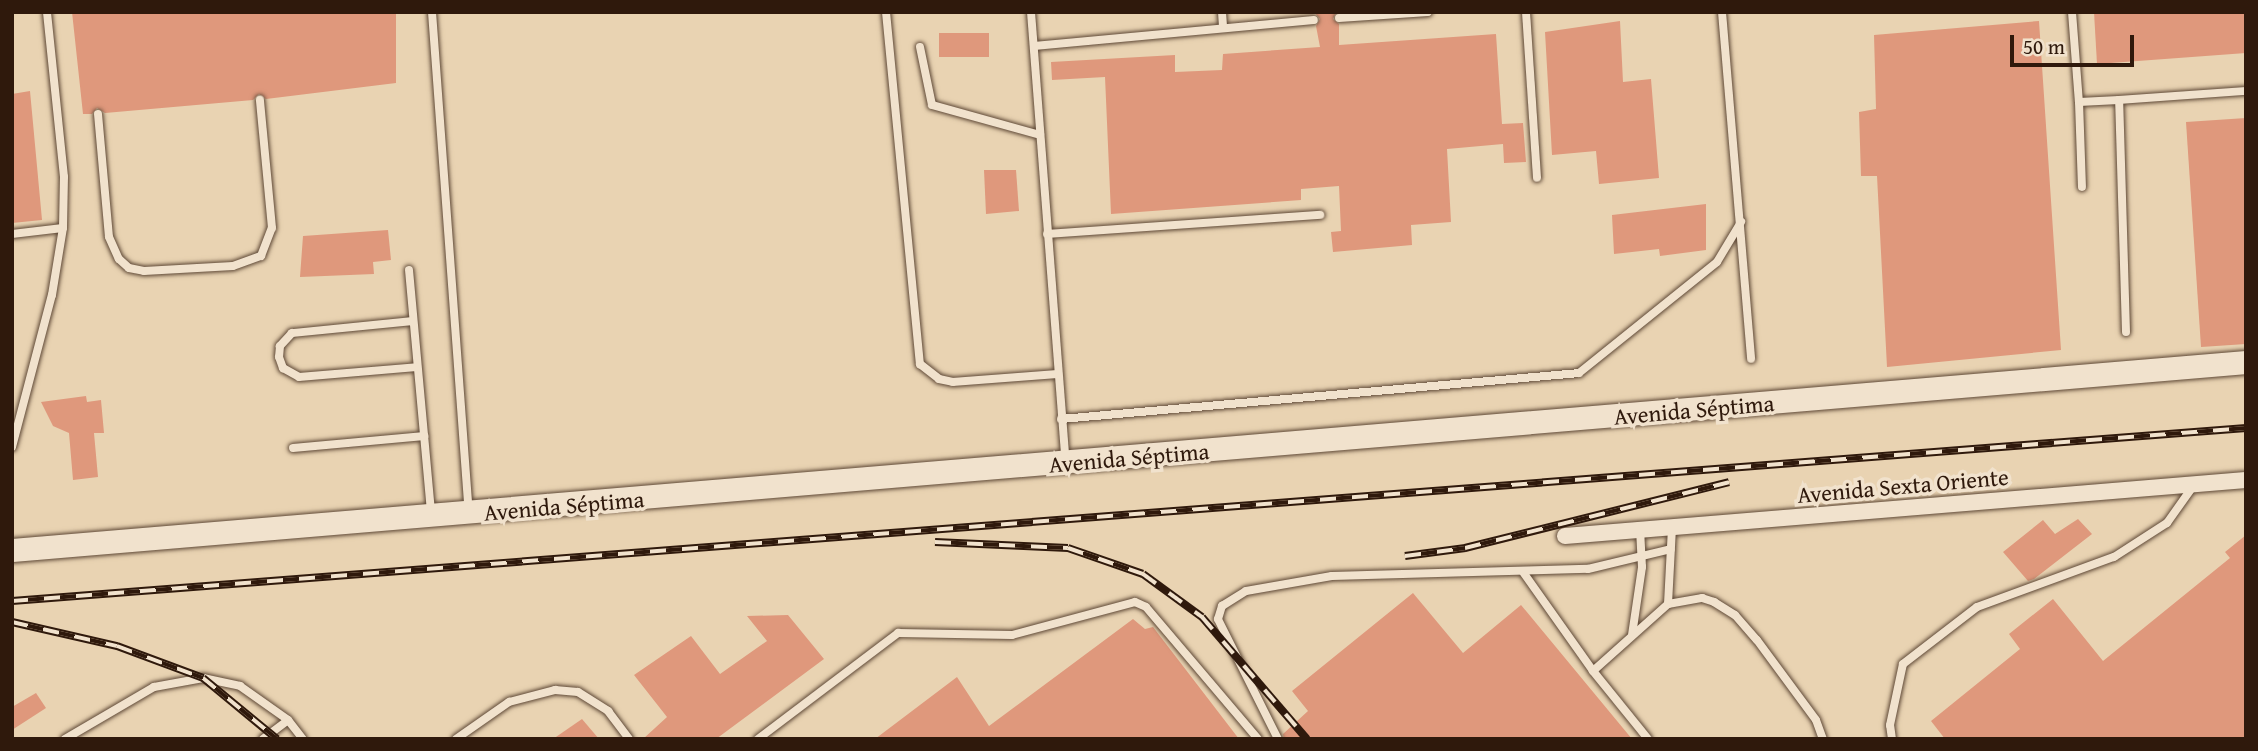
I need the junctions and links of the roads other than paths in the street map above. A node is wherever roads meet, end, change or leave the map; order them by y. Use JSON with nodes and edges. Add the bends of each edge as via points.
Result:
{"nodes":[{"id":1,"x":47,"y":12,"type":"edge"},
{"id":2,"x":432,"y":12,"type":"edge"},
{"id":3,"x":886,"y":12,"type":"edge"},
{"id":4,"x":1031,"y":12,"type":"edge"},
{"id":5,"x":1222,"y":12,"type":"edge"},
{"id":6,"x":1428,"y":12,"type":"edge"},
{"id":7,"x":1527,"y":12,"type":"edge"},
{"id":8,"x":1722,"y":12,"type":"edge"},
{"id":9,"x":2072,"y":12,"type":"edge"},
{"id":10,"x":1339,"y":18,"type":"dead end"},
{"id":11,"x":1314,"y":20,"type":"dead end"},
{"id":12,"x":1223,"y":27,"type":"junction"},
{"id":13,"x":1034,"y":46,"type":"junction"},
{"id":14,"x":920,"y":47,"type":"dead end"},
{"id":15,"x":2246,"y":91,"type":"edge"},
{"id":16,"x":260,"y":100,"type":"dead end"},
{"id":17,"x":2119,"y":100,"type":"junction"},
{"id":18,"x":2079,"y":102,"type":"junction"},
{"id":19,"x":98,"y":114,"type":"dead end"},
{"id":20,"x":1040,"y":135,"type":"junction"},
{"id":21,"x":1536,"y":178,"type":"dead end"},
{"id":22,"x":2082,"y":187,"type":"dead end"},
{"id":23,"x":1320,"y":215,"type":"dead end"},
{"id":24,"x":1741,"y":222,"type":"junction"},
{"id":25,"x":63,"y":228,"type":"junction"},
{"id":26,"x":12,"y":234,"type":"edge"},
{"id":27,"x":1047,"y":234,"type":"junction"},
{"id":28,"x":408,"y":270,"type":"dead end"},
{"id":29,"x":413,"y":321,"type":"junction"},
{"id":30,"x":2126,"y":332,"type":"dead end"},
{"id":31,"x":1751,"y":359,"type":"dead end"},
{"id":32,"x":2246,"y":362,"type":"edge"},
{"id":33,"x":417,"y":367,"type":"junction"},
{"id":34,"x":1057,"y":374,"type":"junction"},
{"id":35,"x":1061,"y":419,"type":"junction"},
{"id":36,"x":424,"y":436,"type":"junction"},
{"id":37,"x":12,"y":447,"type":"edge"},
{"id":38,"x":293,"y":448,"type":"dead end"},
{"id":39,"x":1066,"y":464,"type":"junction"},
{"id":40,"x":2246,"y":480,"type":"edge"},
{"id":41,"x":2194,"y":485,"type":"junction"},
{"id":42,"x":468,"y":514,"type":"junction"},
{"id":43,"x":431,"y":517,"type":"junction"},
{"id":44,"x":1672,"y":528,"type":"junction"},
{"id":45,"x":1640,"y":531,"type":"junction"},
{"id":46,"x":1565,"y":536,"type":"dead end"},
{"id":47,"x":1671,"y":549,"type":"junction"},
{"id":48,"x":12,"y":550,"type":"edge"},
{"id":49,"x":1641,"y":554,"type":"junction"},
{"id":50,"x":1523,"y":572,"type":"junction"},
{"id":51,"x":1668,"y":604,"type":"junction"},
{"id":52,"x":1632,"y":636,"type":"junction"},
{"id":53,"x":1593,"y":671,"type":"junction"},
{"id":54,"x":288,"y":720,"type":"junction"},
{"id":55,"x":65,"y":739,"type":"edge"},
{"id":56,"x":263,"y":739,"type":"edge"},
{"id":57,"x":303,"y":739,"type":"edge"},
{"id":58,"x":456,"y":739,"type":"edge"},
{"id":59,"x":629,"y":739,"type":"edge"},
{"id":60,"x":758,"y":739,"type":"edge"},
{"id":61,"x":1258,"y":739,"type":"edge"},
{"id":62,"x":1278,"y":739,"type":"edge"},
{"id":63,"x":1648,"y":739,"type":"edge"},
{"id":64,"x":1823,"y":739,"type":"edge"},
{"id":65,"x":1892,"y":739,"type":"edge"}],
"edges":[{"from":1,"to":25,"type":"lane","via":[[64,177]]},
{"from":2,"to":42,"type":"lane"},
{"from":3,"to":34,"type":"lane","via":[[920,364],[939,379],[953,382]]},
{"from":4,"to":13,"type":"lane"},
{"from":5,"to":12,"type":"lane"},
{"from":6,"to":10,"type":"lane"},
{"from":7,"to":21,"type":"lane"},
{"from":8,"to":24,"type":"lane"},
{"from":9,"to":18,"type":"lane"},
{"from":11,"to":12,"type":"lane"},
{"from":12,"to":13,"type":"lane"},
{"from":13,"to":20,"type":"lane"},
{"from":14,"to":20,"type":"lane","via":[[932,105]]},
{"from":15,"to":17,"type":"lane"},
{"from":16,"to":19,"type":"lane","via":[[272,228],[261,256],[233,266],[144,271],[129,268],[118,259],[109,237]]},
{"from":17,"to":18,"type":"lane"},
{"from":17,"to":30,"type":"lane"},
{"from":18,"to":22,"type":"lane"},
{"from":20,"to":27,"type":"lane"},
{"from":23,"to":27,"type":"lane"},
{"from":24,"to":31,"type":"lane"},
{"from":24,"to":35,"type":"lane","via":[[1717,262],[1579,373]]},
{"from":25,"to":26,"type":"lane"},
{"from":25,"to":37,"type":"lane","via":[[52,295]]},
{"from":27,"to":34,"type":"lane"},
{"from":28,"to":29,"type":"lane"},
{"from":29,"to":33,"type":"lane"},
{"from":29,"to":33,"type":"lane","via":[[292,333],[279,357],[283,368],[299,377]]},
{"from":32,"to":39,"type":"street","name":"Avenida Séptima"},
{"from":33,"to":36,"type":"lane"},
{"from":34,"to":35,"type":"lane"},
{"from":35,"to":39,"type":"lane"},
{"from":36,"to":38,"type":"lane"},
{"from":36,"to":43,"type":"lane"},
{"from":39,"to":42,"type":"street","name":"Avenida Séptima"},
{"from":40,"to":41,"type":"street","name":"Avenida Sexta Oriente"},
{"from":41,"to":44,"type":"street","name":"Avenida Sexta Oriente"},
{"from":41,"to":65,"type":"lane","via":[[2167,523],[2114,557],[1977,607],[1903,664],[1890,725]]},
{"from":42,"to":43,"type":"street","name":"Avenida Séptima"},
{"from":43,"to":48,"type":"street","name":"Avenida Séptima"},
{"from":44,"to":45,"type":"street","name":"Avenida Sexta Oriente"},
{"from":44,"to":47,"type":"lane"},
{"from":45,"to":46,"type":"street","name":"Avenida Sexta Oriente"},
{"from":45,"to":49,"type":"lane"},
{"from":47,"to":49,"type":"lane"},
{"from":47,"to":51,"type":"lane"},
{"from":49,"to":50,"type":"lane","via":[[1588,569]]},
{"from":49,"to":52,"type":"lane"},
{"from":50,"to":53,"type":"lane"},
{"from":50,"to":62,"type":"lane","via":[[1332,576],[1245,591],[1222,606],[1218,619]]},
{"from":51,"to":52,"type":"lane"},
{"from":51,"to":64,"type":"lane","via":[[1702,598],[1735,615],[1816,720]]},
{"from":52,"to":53,"type":"lane"},
{"from":53,"to":63,"type":"lane"},
{"from":54,"to":55,"type":"lane","via":[[240,686],[203,678],[154,687]]},
{"from":54,"to":56,"type":"lane"},
{"from":54,"to":57,"type":"lane"},
{"from":58,"to":59,"type":"lane","via":[[509,702],[555,690],[578,692],[608,711]]},
{"from":60,"to":61,"type":"lane","via":[[898,633],[1012,635],[1135,602],[1146,607]]}]}
